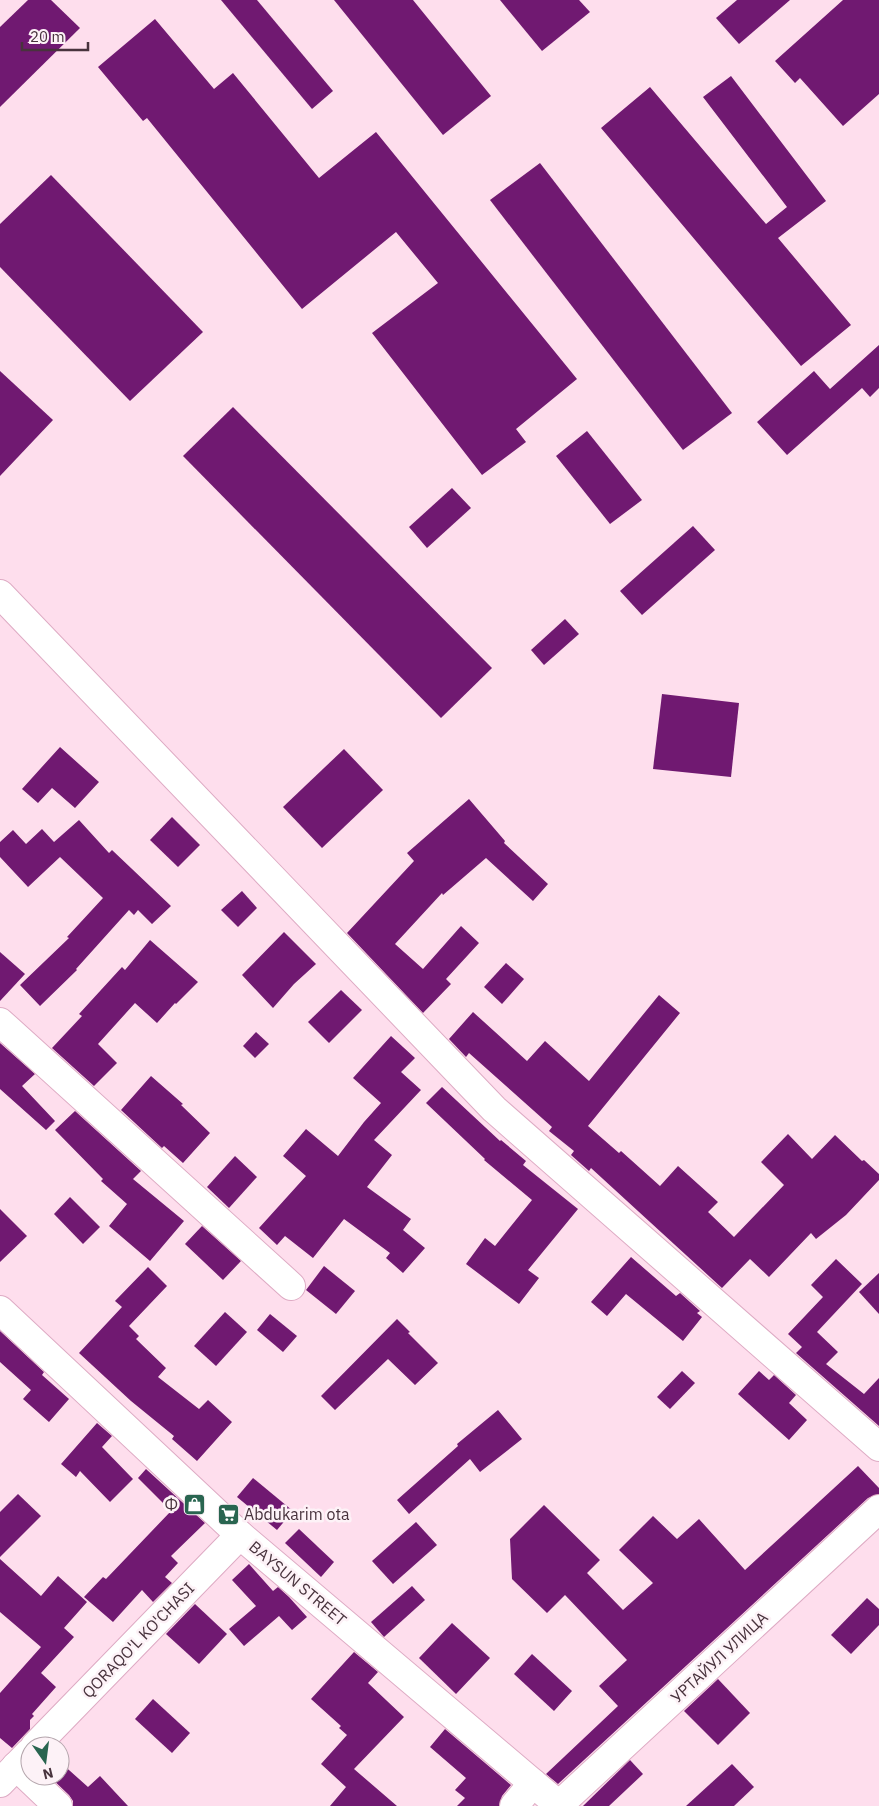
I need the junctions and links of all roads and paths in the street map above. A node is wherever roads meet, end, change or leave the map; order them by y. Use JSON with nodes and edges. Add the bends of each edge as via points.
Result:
{"nodes":[{"id":1,"x":0,"y":594,"type":"edge"},
{"id":2,"x":0,"y":1022,"type":"edge"},
{"id":3,"x":291,"y":1286,"type":"dead end"},
{"id":4,"x":0,"y":1310,"type":"edge"},
{"id":5,"x":879,"y":1447,"type":"edge"},
{"id":6,"x":879,"y":1509,"type":"edge"},
{"id":7,"x":240,"y":1534,"type":"junction"},
{"id":8,"x":45,"y":1736,"type":"edge"},
{"id":9,"x":15,"y":1767,"type":"edge"},
{"id":10,"x":534,"y":1783,"type":"junction"},
{"id":11,"x":58,"y":1806,"type":"edge"},
{"id":12,"x":514,"y":1806,"type":"edge"},
{"id":13,"x":560,"y":1806,"type":"edge"}],
"edges":[{"from":1,"to":5,"type":"street","via":[[494,1109]]},
{"from":2,"to":3,"type":"street"},
{"from":4,"to":7,"type":"street","name":"BАYSUN STREET"},
{"from":6,"to":13,"type":"street","name":"УРТАЙУЛ УЛИЦА"},
{"from":7,"to":8,"type":"street","name":"QORAQO'L KO'CHASI"},
{"from":7,"to":10,"type":"street","name":"BАYSUN STREET"},
{"from":9,"to":11,"type":"street"},
{"from":10,"to":12,"type":"street"},
{"from":10,"to":13,"type":"street","name":"BАYSUN STREET"}]}
